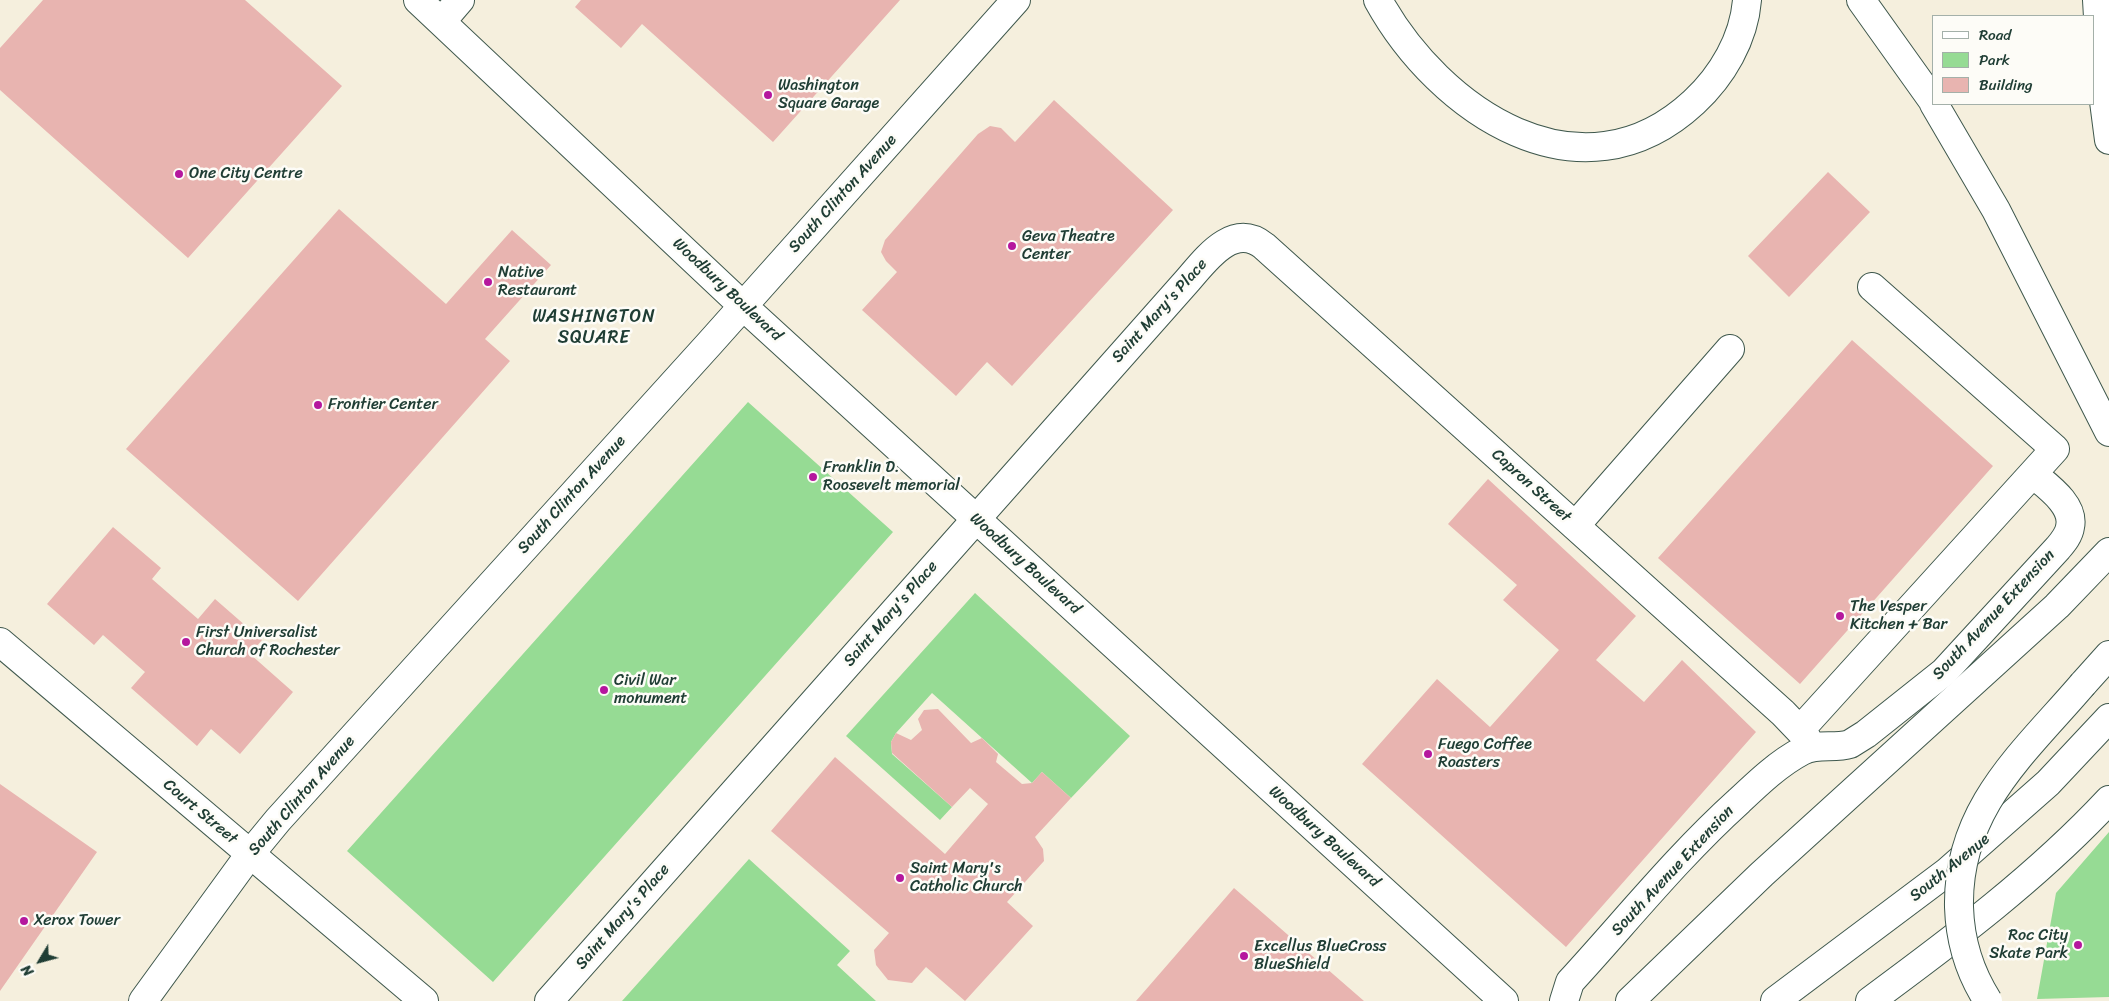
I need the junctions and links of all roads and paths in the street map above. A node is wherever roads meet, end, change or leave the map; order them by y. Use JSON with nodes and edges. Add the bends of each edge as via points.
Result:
{"nodes":[{"id":1,"x":418,"y":0,"type":"edge"},
{"id":2,"x":460,"y":0,"type":"edge"},
{"id":3,"x":1016,"y":0,"type":"edge"},
{"id":4,"x":1378,"y":0,"type":"edge"},
{"id":5,"x":1747,"y":0,"type":"edge"},
{"id":6,"x":1861,"y":0,"type":"edge"},
{"id":7,"x":2097,"y":0,"type":"edge"},
{"id":8,"x":442,"y":21,"type":"junction"},
{"id":9,"x":1932,"y":100,"type":"edge"},
{"id":10,"x":1935,"y":105,"type":"edge"},
{"id":11,"x":2109,"y":140,"type":"edge"},
{"id":12,"x":1242,"y":238,"type":"joint"},
{"id":13,"x":1872,"y":287,"type":"dead end"},
{"id":14,"x":743,"y":306,"type":"junction"},
{"id":15,"x":1730,"y":349,"type":"dead end"},
{"id":16,"x":2109,"y":432,"type":"edge"},
{"id":17,"x":2033,"y":474,"type":"junction"},
{"id":18,"x":976,"y":518,"type":"junction"},
{"id":19,"x":1575,"y":526,"type":"junction"},
{"id":20,"x":2109,"y":552,"type":"edge"},
{"id":21,"x":0,"y":642,"type":"edge"},
{"id":22,"x":2109,"y":655,"type":"edge"},
{"id":23,"x":2109,"y":718,"type":"edge"},
{"id":24,"x":1806,"y":739,"type":"junction"},
{"id":25,"x":2109,"y":800,"type":"edge"},
{"id":26,"x":250,"y":854,"type":"junction"},
{"id":27,"x":143,"y":1001,"type":"edge"},
{"id":28,"x":424,"y":1001,"type":"edge"},
{"id":29,"x":549,"y":1001,"type":"edge"},
{"id":30,"x":1504,"y":1001,"type":"edge"},
{"id":31,"x":1564,"y":1001,"type":"edge"},
{"id":32,"x":1630,"y":1001,"type":"edge"},
{"id":33,"x":1775,"y":1001,"type":"edge"},
{"id":34,"x":1870,"y":1001,"type":"edge"},
{"id":35,"x":1988,"y":1001,"type":"edge"}],
"edges":[{"from":1,"to":8,"type":"main road","name":"Woodbury Boulevard"},
{"from":2,"to":8,"type":"main road"},
{"from":3,"to":14,"type":"main road","name":"South Clinton Avenue"},
{"from":4,"to":5,"type":"main road","via":[[1400,35],[1428,69],[1476,110],[1525,137],[1579,148],[1632,140],[1649,133],[1677,117],[1702,95],[1739,35]]},
{"from":6,"to":9,"type":"main road"},
{"from":7,"to":11,"type":"main road"},
{"from":8,"to":14,"type":"main road","name":"Woodbury Boulevard"},
{"from":10,"to":16,"type":"main road","via":[[1996,210]]},
{"from":12,"to":18,"type":"main road","name":"Saint Mary's Place","via":[[1225,243],[1208,257]]},
{"from":12,"to":19,"type":"main road","name":"Capron Street","via":[[1264,246]]},
{"from":13,"to":17,"type":"main road","via":[[2055,448]]},
{"from":14,"to":18,"type":"main road","name":"Woodbury Boulevard"},
{"from":14,"to":26,"type":"main road","name":"South Clinton Avenue"},
{"from":15,"to":19,"type":"main road"},
{"from":17,"to":24,"type":"main road","name":"South Avenue Extension"},
{"from":17,"to":24,"type":"main road","name":"South Avenue Extension","via":[[2056,495],[2068,512],[2070,527],[2058,548],[1927,687],[1850,744],[1842,746]]},
{"from":18,"to":29,"type":"main road","name":"Saint Mary's Place"},
{"from":18,"to":30,"type":"main road","name":"Woodbury Boulevard"},
{"from":19,"to":24,"type":"main road","name":"Capron Street"},
{"from":20,"to":32,"type":"main road","via":[[2056,606],[1750,885]]},
{"from":21,"to":26,"type":"main road","name":"Court Street"},
{"from":22,"to":35,"type":"main road","bridge":true,"via":[[1998,784],[1970,837],[1960,883],[1960,919],[1970,966]]},
{"from":23,"to":33,"type":"main road","name":"South Avenue","via":[[2048,783],[1999,828],[1897,912]]},
{"from":24,"to":31,"type":"main road","name":"South Avenue Extension","via":[[1708,830],[1570,982]]},
{"from":25,"to":34,"type":"main road","via":[[2023,883]]},
{"from":26,"to":27,"type":"main road","name":"South Clinton Avenue"},
{"from":26,"to":28,"type":"main road","name":"Court Street"}]}
